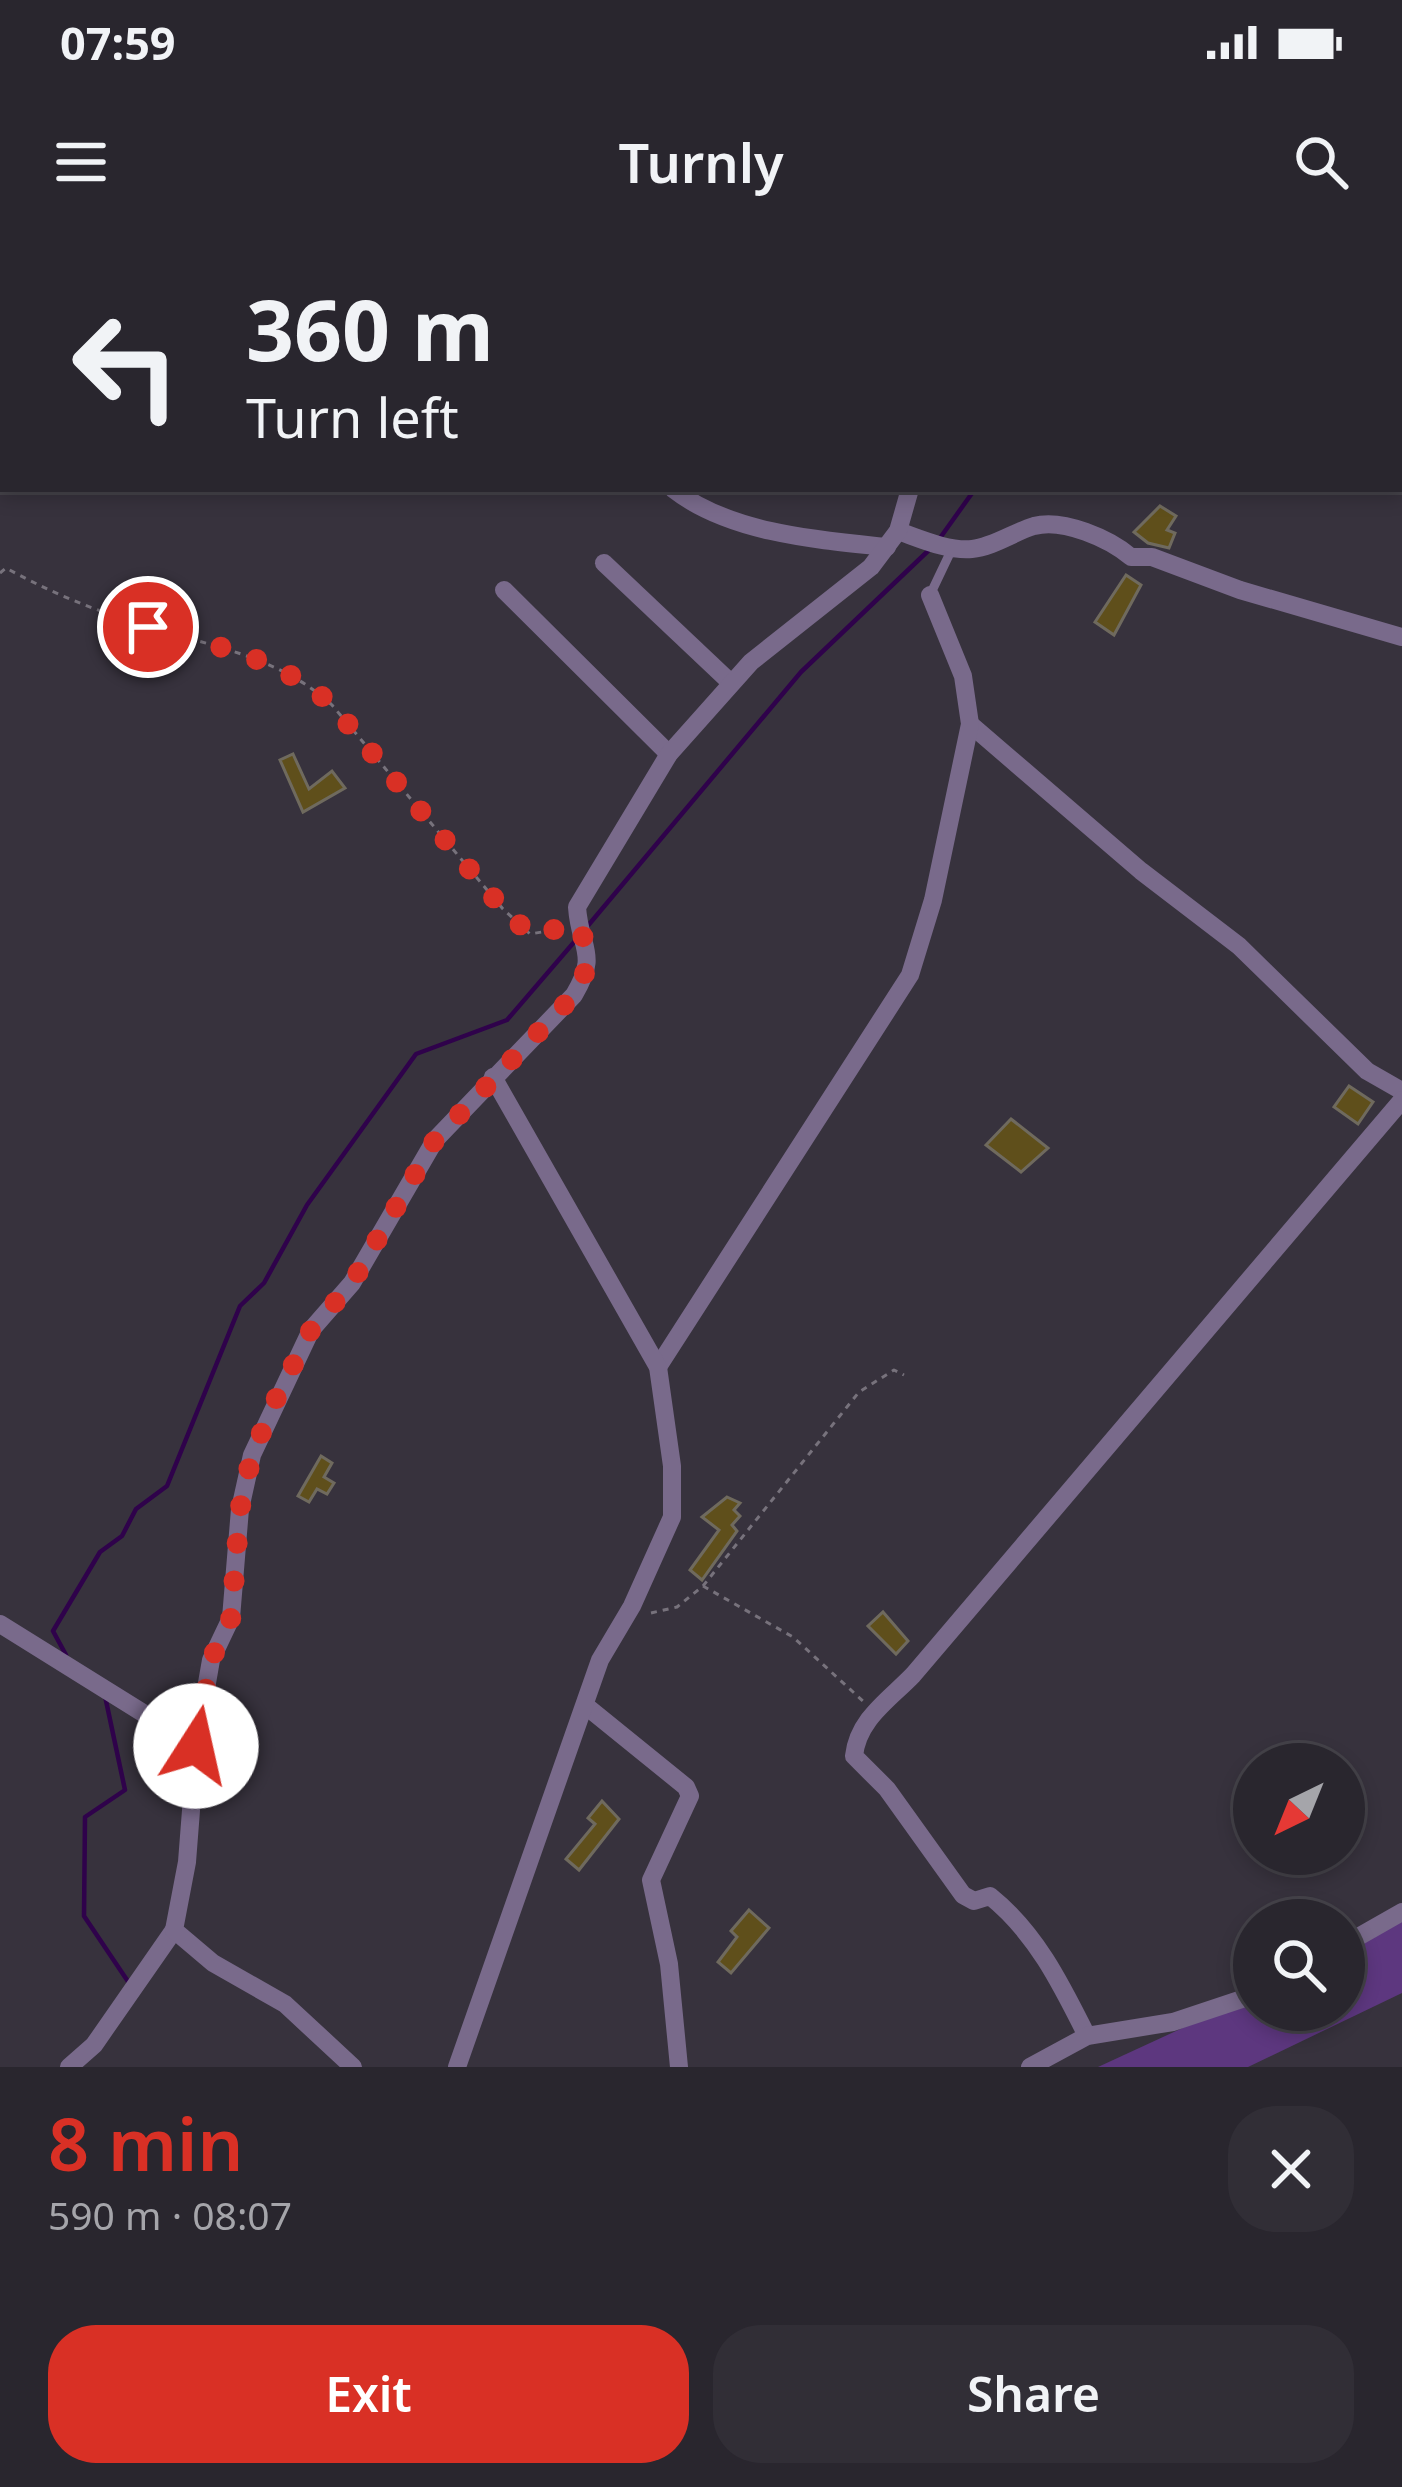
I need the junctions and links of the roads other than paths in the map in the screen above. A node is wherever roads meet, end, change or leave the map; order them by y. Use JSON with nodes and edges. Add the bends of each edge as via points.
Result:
{"nodes":[{"id":1,"x":677,"y":492,"type":"edge"},
{"id":2,"x":909,"y":492,"type":"edge"},
{"id":3,"x":892,"y":539,"type":"junction"},
{"id":4,"x":976,"y":549,"type":"junction"},
{"id":5,"x":604,"y":562,"type":"dead end"},
{"id":6,"x":504,"y":590,"type":"dead end"},
{"id":7,"x":930,"y":595,"type":"joint"},
{"id":8,"x":1402,"y":637,"type":"edge"},
{"id":9,"x":731,"y":683,"type":"junction"},
{"id":10,"x":970,"y":724,"type":"junction"},
{"id":11,"x":669,"y":754,"type":"junction"},
{"id":12,"x":493,"y":1077,"type":"junction"},
{"id":13,"x":1402,"y":1096,"type":"edge"},
{"id":14,"x":658,"y":1367,"type":"junction"},
{"id":15,"x":0,"y":1624,"type":"edge"},
{"id":16,"x":586,"y":1706,"type":"junction"},
{"id":17,"x":196,"y":1746,"type":"junction"},
{"id":18,"x":1402,"y":1912,"type":"edge"},
{"id":19,"x":174,"y":1930,"type":"junction"},
{"id":20,"x":1365,"y":1933,"type":"edge"},
{"id":21,"x":1233,"y":2002,"type":"edge"},
{"id":22,"x":1087,"y":2036,"type":"junction"},
{"id":23,"x":69,"y":2067,"type":"edge"},
{"id":24,"x":353,"y":2067,"type":"edge"},
{"id":25,"x":457,"y":2067,"type":"edge"},
{"id":26,"x":679,"y":2067,"type":"edge"},
{"id":27,"x":1030,"y":2067,"type":"edge"}],
"edges":[{"from":1,"to":3,"type":"street","via":[[742,525]]},
{"from":2,"to":3,"type":"street"},
{"from":3,"to":4,"type":"street"},
{"from":3,"to":9,"type":"street","via":[[871,567]]},
{"from":4,"to":7,"type":"lane","via":[[950,554]]},
{"from":4,"to":8,"type":"street","via":[[1040,524],[1071,530],[1113,541],[1131,557]]},
{"from":5,"to":9,"type":"street"},
{"from":6,"to":11,"type":"street"},
{"from":7,"to":10,"type":"street","via":[[963,676]]},
{"from":9,"to":11,"type":"street"},
{"from":10,"to":13,"type":"street","via":[[1239,946]]},
{"from":10,"to":14,"type":"street","via":[[910,974]]},
{"from":11,"to":12,"type":"street","via":[[584,890],[588,972]]},
{"from":12,"to":14,"type":"street"},
{"from":12,"to":17,"type":"street","via":[[435,1140],[352,1283],[311,1330],[276,1399],[252,1455],[231,1618],[211,1660]]},
{"from":13,"to":22,"type":"street","via":[[856,1738],[854,1756],[963,1894],[989,1896],[1007,1910],[1054,1968]]},
{"from":14,"to":16,"type":"street","via":[[672,1517],[608,1643]]},
{"from":15,"to":17,"type":"street"},
{"from":16,"to":25,"type":"street"},
{"from":16,"to":26,"type":"street","via":[[690,1796],[651,1880]]},
{"from":17,"to":19,"type":"street"},
{"from":18,"to":20,"type":"street"},
{"from":19,"to":23,"type":"street","via":[[94,2045]]},
{"from":19,"to":24,"type":"street","via":[[285,2004]]},
{"from":21,"to":22,"type":"street"},
{"from":22,"to":27,"type":"street"}]}
